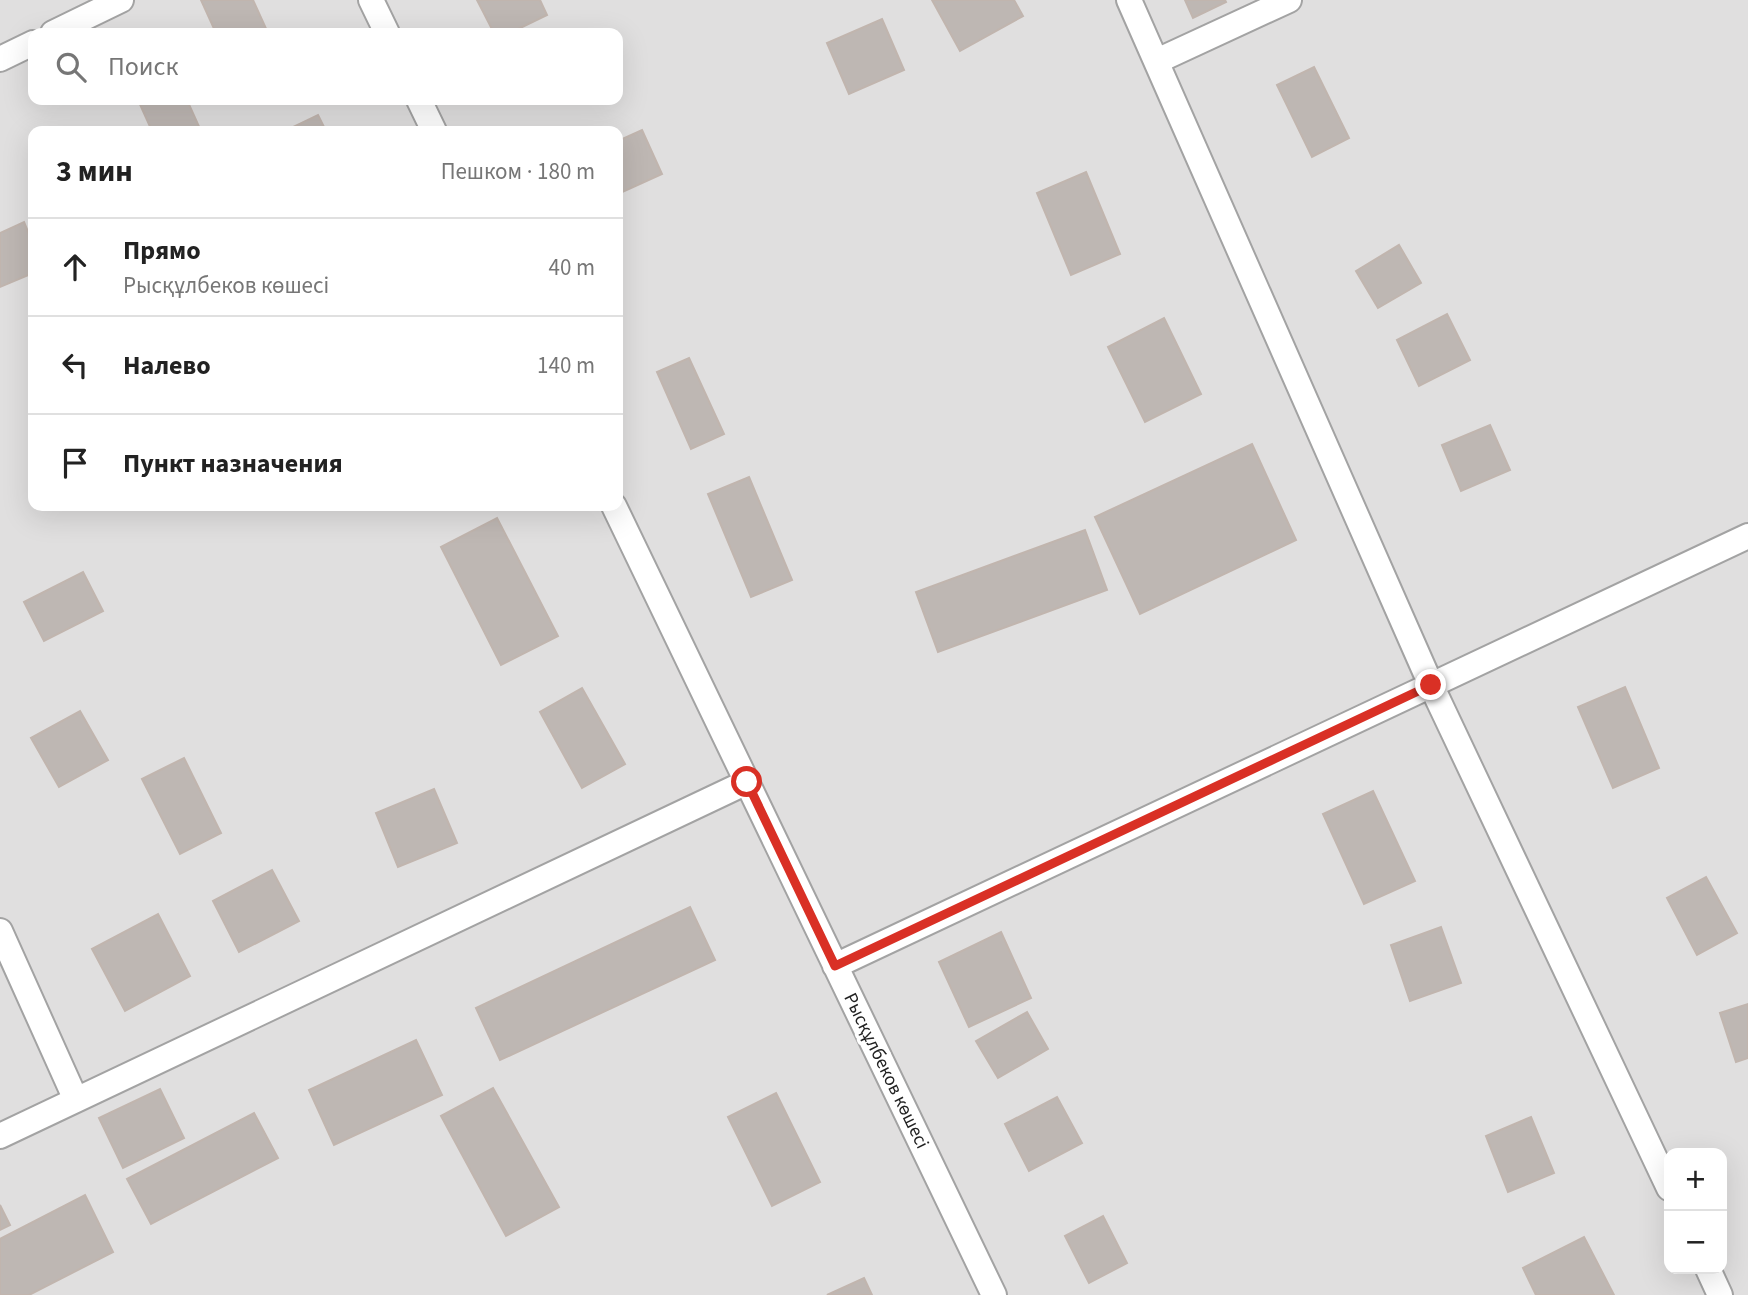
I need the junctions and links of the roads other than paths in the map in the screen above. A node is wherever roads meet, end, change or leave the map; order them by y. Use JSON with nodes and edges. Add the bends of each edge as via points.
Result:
{"nodes":[{"id":1,"x":121,"y":0,"type":"edge"},
{"id":2,"x":371,"y":0,"type":"edge"},
{"id":3,"x":1129,"y":0,"type":"edge"},
{"id":4,"x":1289,"y":0,"type":"edge"},
{"id":5,"x":63,"y":28,"type":"edge"},
{"id":6,"x":385,"y":28,"type":"edge"},
{"id":7,"x":28,"y":45,"type":"edge"},
{"id":8,"x":0,"y":59,"type":"edge"},
{"id":9,"x":1157,"y":61,"type":"junction"},
{"id":10,"x":421,"y":105,"type":"edge"},
{"id":11,"x":432,"y":126,"type":"edge"},
{"id":12,"x":616,"y":511,"type":"edge"},
{"id":13,"x":1748,"y":536,"type":"edge"},
{"id":14,"x":1431,"y":685,"type":"junction"},
{"id":15,"x":747,"y":782,"type":"junction"},
{"id":16,"x":0,"y":931,"type":"edge"},
{"id":17,"x":835,"y":966,"type":"junction"},
{"id":18,"x":76,"y":1100,"type":"junction"},
{"id":19,"x":0,"y":1136,"type":"edge"},
{"id":20,"x":1664,"y":1177,"type":"edge"},
{"id":21,"x":1710,"y":1274,"type":"edge"},
{"id":22,"x":994,"y":1295,"type":"edge"},
{"id":23,"x":1720,"y":1295,"type":"edge"}],
"edges":[{"from":1,"to":5,"type":"street"},
{"from":2,"to":6,"type":"street"},
{"from":3,"to":9,"type":"street"},
{"from":4,"to":9,"type":"street"},
{"from":7,"to":8,"type":"street"},
{"from":9,"to":14,"type":"street"},
{"from":10,"to":11,"type":"street"},
{"from":12,"to":15,"type":"street","name":"Рысқұлбеков көшесі"},
{"from":13,"to":14,"type":"street"},
{"from":14,"to":17,"type":"street"},
{"from":14,"to":20,"type":"street"},
{"from":15,"to":17,"type":"street","name":"Рысқұлбеков көшесі"},
{"from":15,"to":18,"type":"street"},
{"from":16,"to":18,"type":"street"},
{"from":17,"to":22,"type":"street","name":"Рысқұлбеков көшесі"},
{"from":18,"to":19,"type":"street"},
{"from":21,"to":23,"type":"street"}]}
